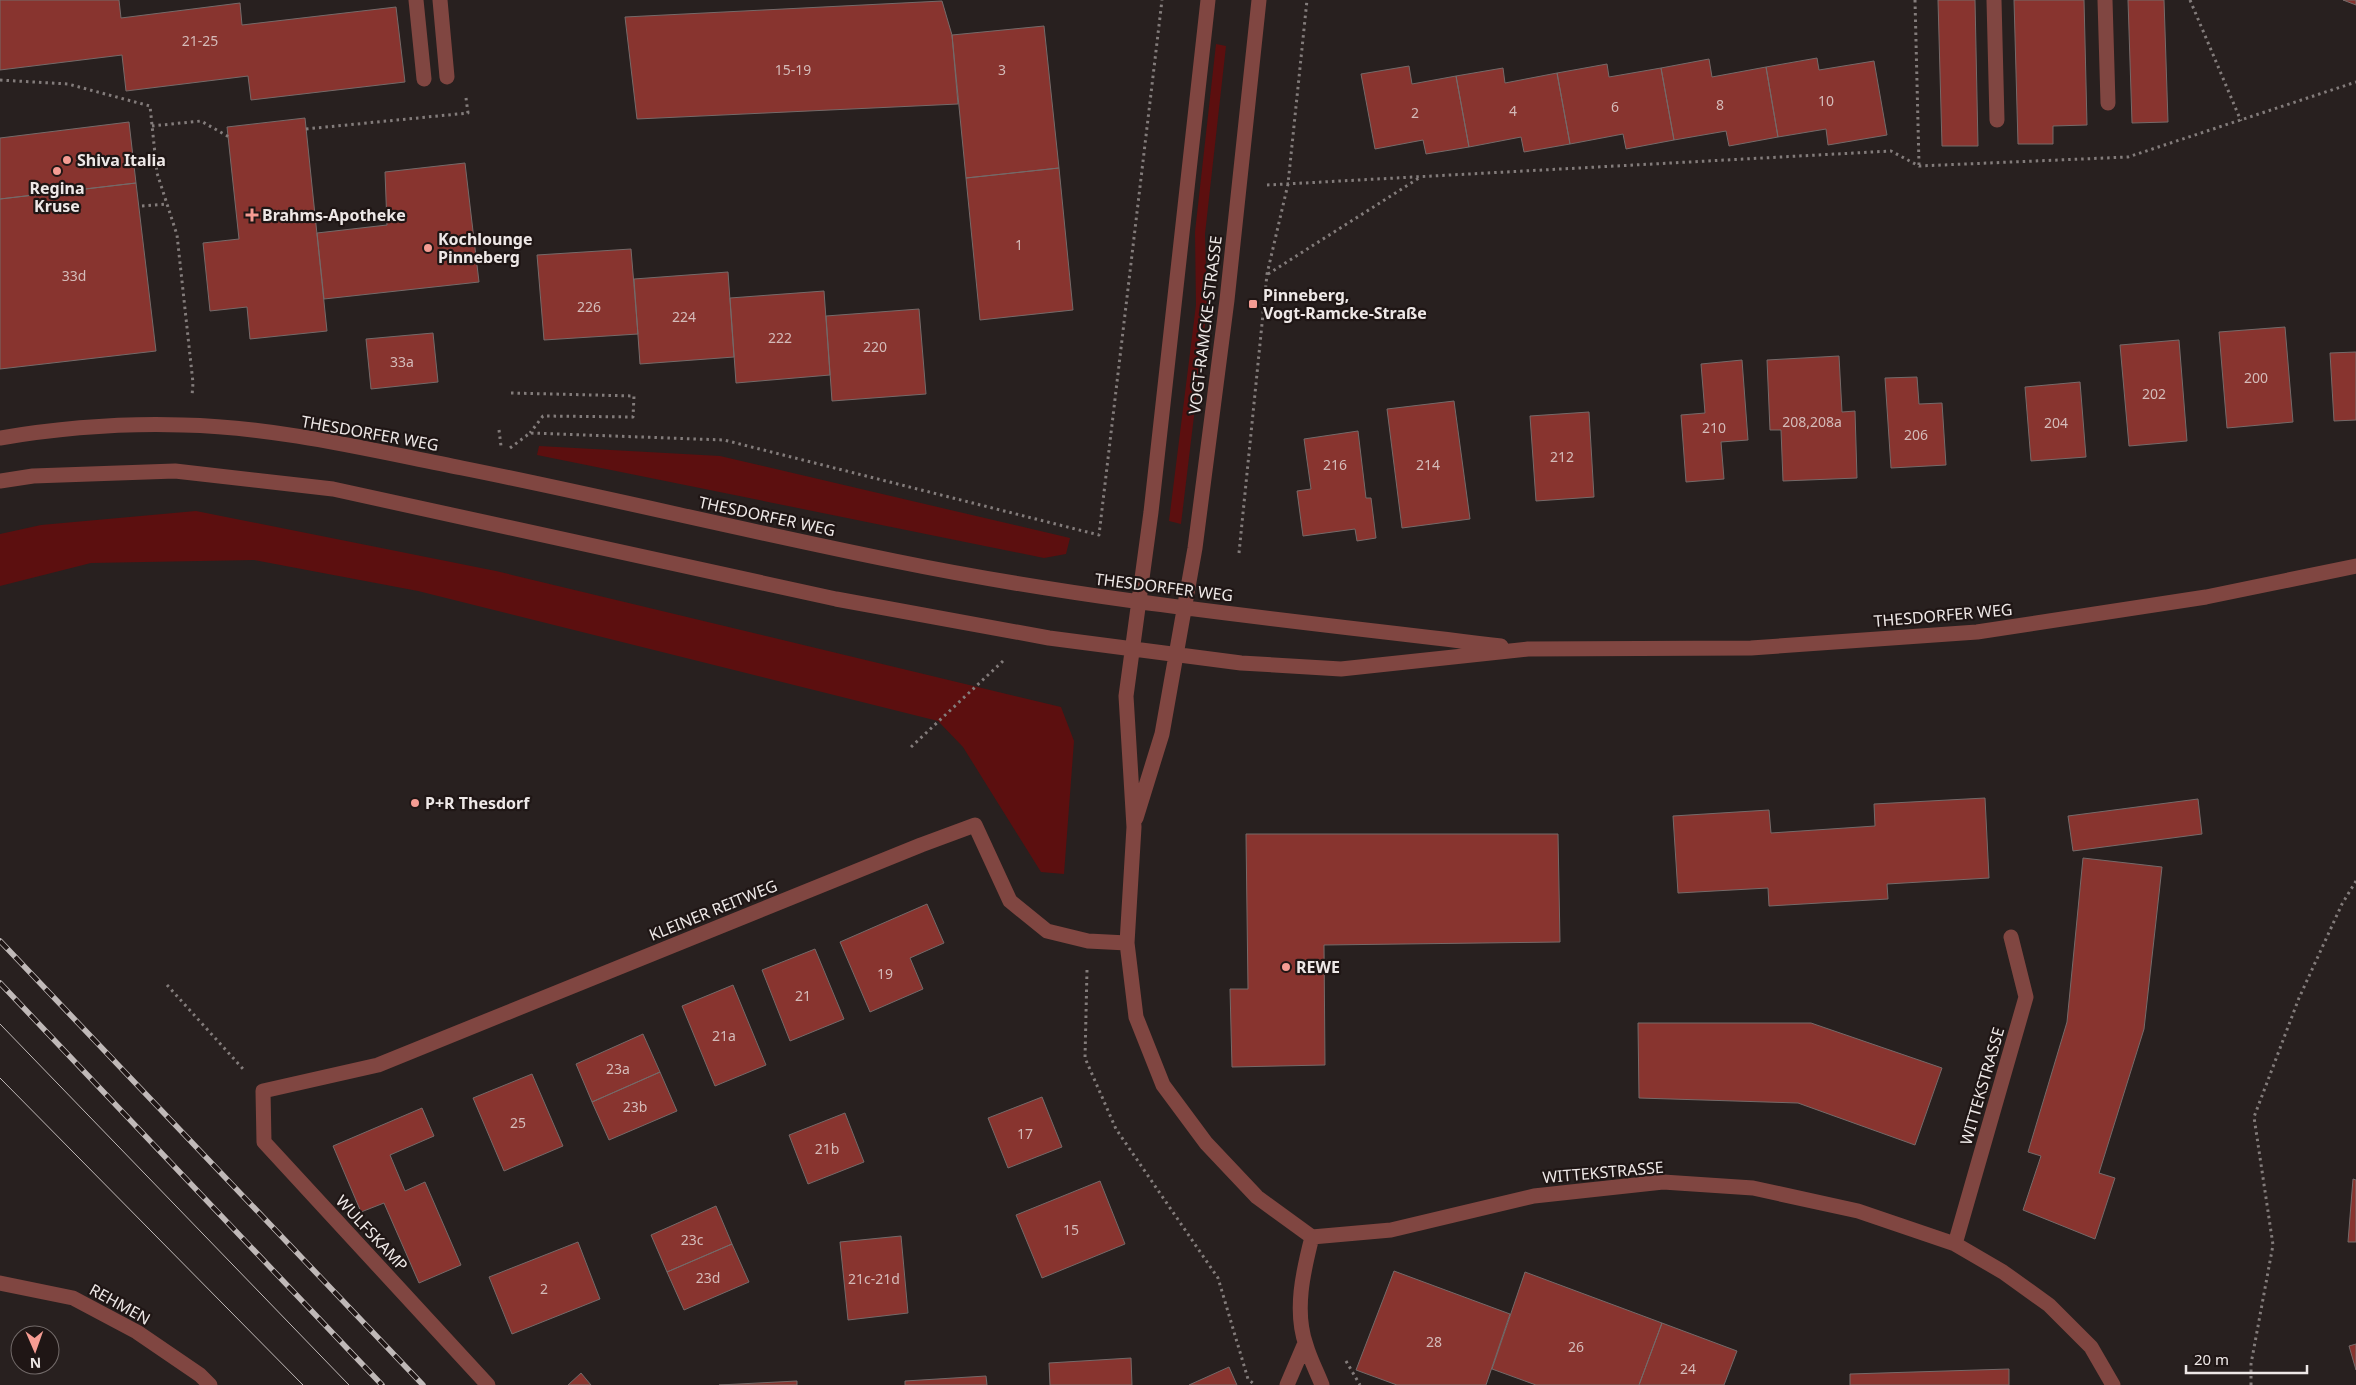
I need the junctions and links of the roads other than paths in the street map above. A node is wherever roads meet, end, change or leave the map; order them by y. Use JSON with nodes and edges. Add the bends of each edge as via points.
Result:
{"nodes":[{"id":1,"x":416,"y":0,"type":"edge"},
{"id":2,"x":440,"y":0,"type":"edge"},
{"id":3,"x":1208,"y":0,"type":"edge"},
{"id":4,"x":1259,"y":0,"type":"edge"},
{"id":5,"x":1994,"y":0,"type":"edge"},
{"id":6,"x":2105,"y":0,"type":"edge"},
{"id":7,"x":447,"y":77,"type":"dead end"},
{"id":8,"x":424,"y":79,"type":"dead end"},
{"id":9,"x":2108,"y":103,"type":"dead end"},
{"id":10,"x":1997,"y":120,"type":"dead end"},
{"id":11,"x":0,"y":438,"type":"edge"},
{"id":12,"x":0,"y":482,"type":"edge"},
{"id":13,"x":2356,"y":566,"type":"edge"},
{"id":14,"x":1138,"y":602,"type":"junction"},
{"id":15,"x":1185,"y":609,"type":"junction"},
{"id":16,"x":1132,"y":649,"type":"junction"},
{"id":17,"x":1528,"y":649,"type":"junction"},
{"id":18,"x":1177,"y":654,"type":"junction"},
{"id":19,"x":1134,"y":827,"type":"junction"},
{"id":20,"x":2011,"y":937,"type":"dead end"},
{"id":21,"x":1127,"y":943,"type":"junction"},
{"id":22,"x":263,"y":1091,"type":"joint"},
{"id":23,"x":1312,"y":1237,"type":"junction"},
{"id":24,"x":1955,"y":1244,"type":"junction"},
{"id":25,"x":0,"y":1283,"type":"edge"},
{"id":26,"x":1305,"y":1344,"type":"junction"},
{"id":27,"x":210,"y":1385,"type":"edge"},
{"id":28,"x":488,"y":1385,"type":"edge"},
{"id":29,"x":1287,"y":1385,"type":"edge"},
{"id":30,"x":1322,"y":1385,"type":"edge"},
{"id":31,"x":2113,"y":1385,"type":"edge"}],
"edges":[{"from":1,"to":8,"type":"street"},
{"from":2,"to":7,"type":"street"},
{"from":3,"to":14,"type":"street","name":"VOGT-RAMCKE-STRASSE","via":[[1151,512]]},
{"from":4,"to":15,"type":"street","name":"VOGT-RAMCKE-STRASSE","via":[[1198,529]]},
{"from":5,"to":10,"type":"street"},
{"from":6,"to":9,"type":"street"},
{"from":11,"to":14,"type":"street","name":"THESDORFER WEG","via":[[101,426],[184,425],[318,440],[898,562]]},
{"from":12,"to":16,"type":"street","name":"THESDORFER WEG","via":[[33,476],[175,470],[333,489],[836,599],[1049,638]]},
{"from":13,"to":17,"type":"street","name":"THESDORFER WEG","via":[[2206,597],[1977,632],[1750,648]]},
{"from":14,"to":15,"type":"street","name":"THESDORFER WEG"},
{"from":14,"to":16,"type":"street"},
{"from":15,"to":17,"type":"street","name":"THESDORFER WEG"},
{"from":15,"to":18,"type":"street","name":"VOGT-RAMCKE-STRASSE"},
{"from":16,"to":18,"type":"street","name":"THESDORFER WEG"},
{"from":16,"to":19,"type":"street","via":[[1126,696]]},
{"from":17,"to":18,"type":"street","name":"THESDORFER WEG","via":[[1341,669]]},
{"from":18,"to":19,"type":"street","via":[[1162,734]]},
{"from":19,"to":21,"type":"street"},
{"from":20,"to":24,"type":"street","name":"WITTEKSTRASSE","via":[[2026,997]]},
{"from":21,"to":22,"type":"street","name":"KLEINER REITWEG","via":[[1088,941],[1047,931],[1010,901],[975,825],[378,1065]]},
{"from":21,"to":23,"type":"street","via":[[1136,1017],[1163,1084],[1206,1143],[1257,1197]]},
{"from":22,"to":28,"type":"street","name":"WULFSKAMP","via":[[264,1142]]},
{"from":23,"to":24,"type":"street","name":"WITTEKSTRASSE","via":[[1391,1230],[1534,1196],[1662,1182],[1752,1188],[1858,1212]]},
{"from":23,"to":26,"type":"street","via":[[1303,1273],[1300,1305]]},
{"from":24,"to":31,"type":"street","name":"WITTEKSTRASSE","via":[[2003,1272],[2049,1305],[2091,1347]]},
{"from":25,"to":27,"type":"street","name":"REHMEN","via":[[73,1298],[137,1332]]},
{"from":26,"to":29,"type":"street"},
{"from":26,"to":30,"type":"street"}]}
